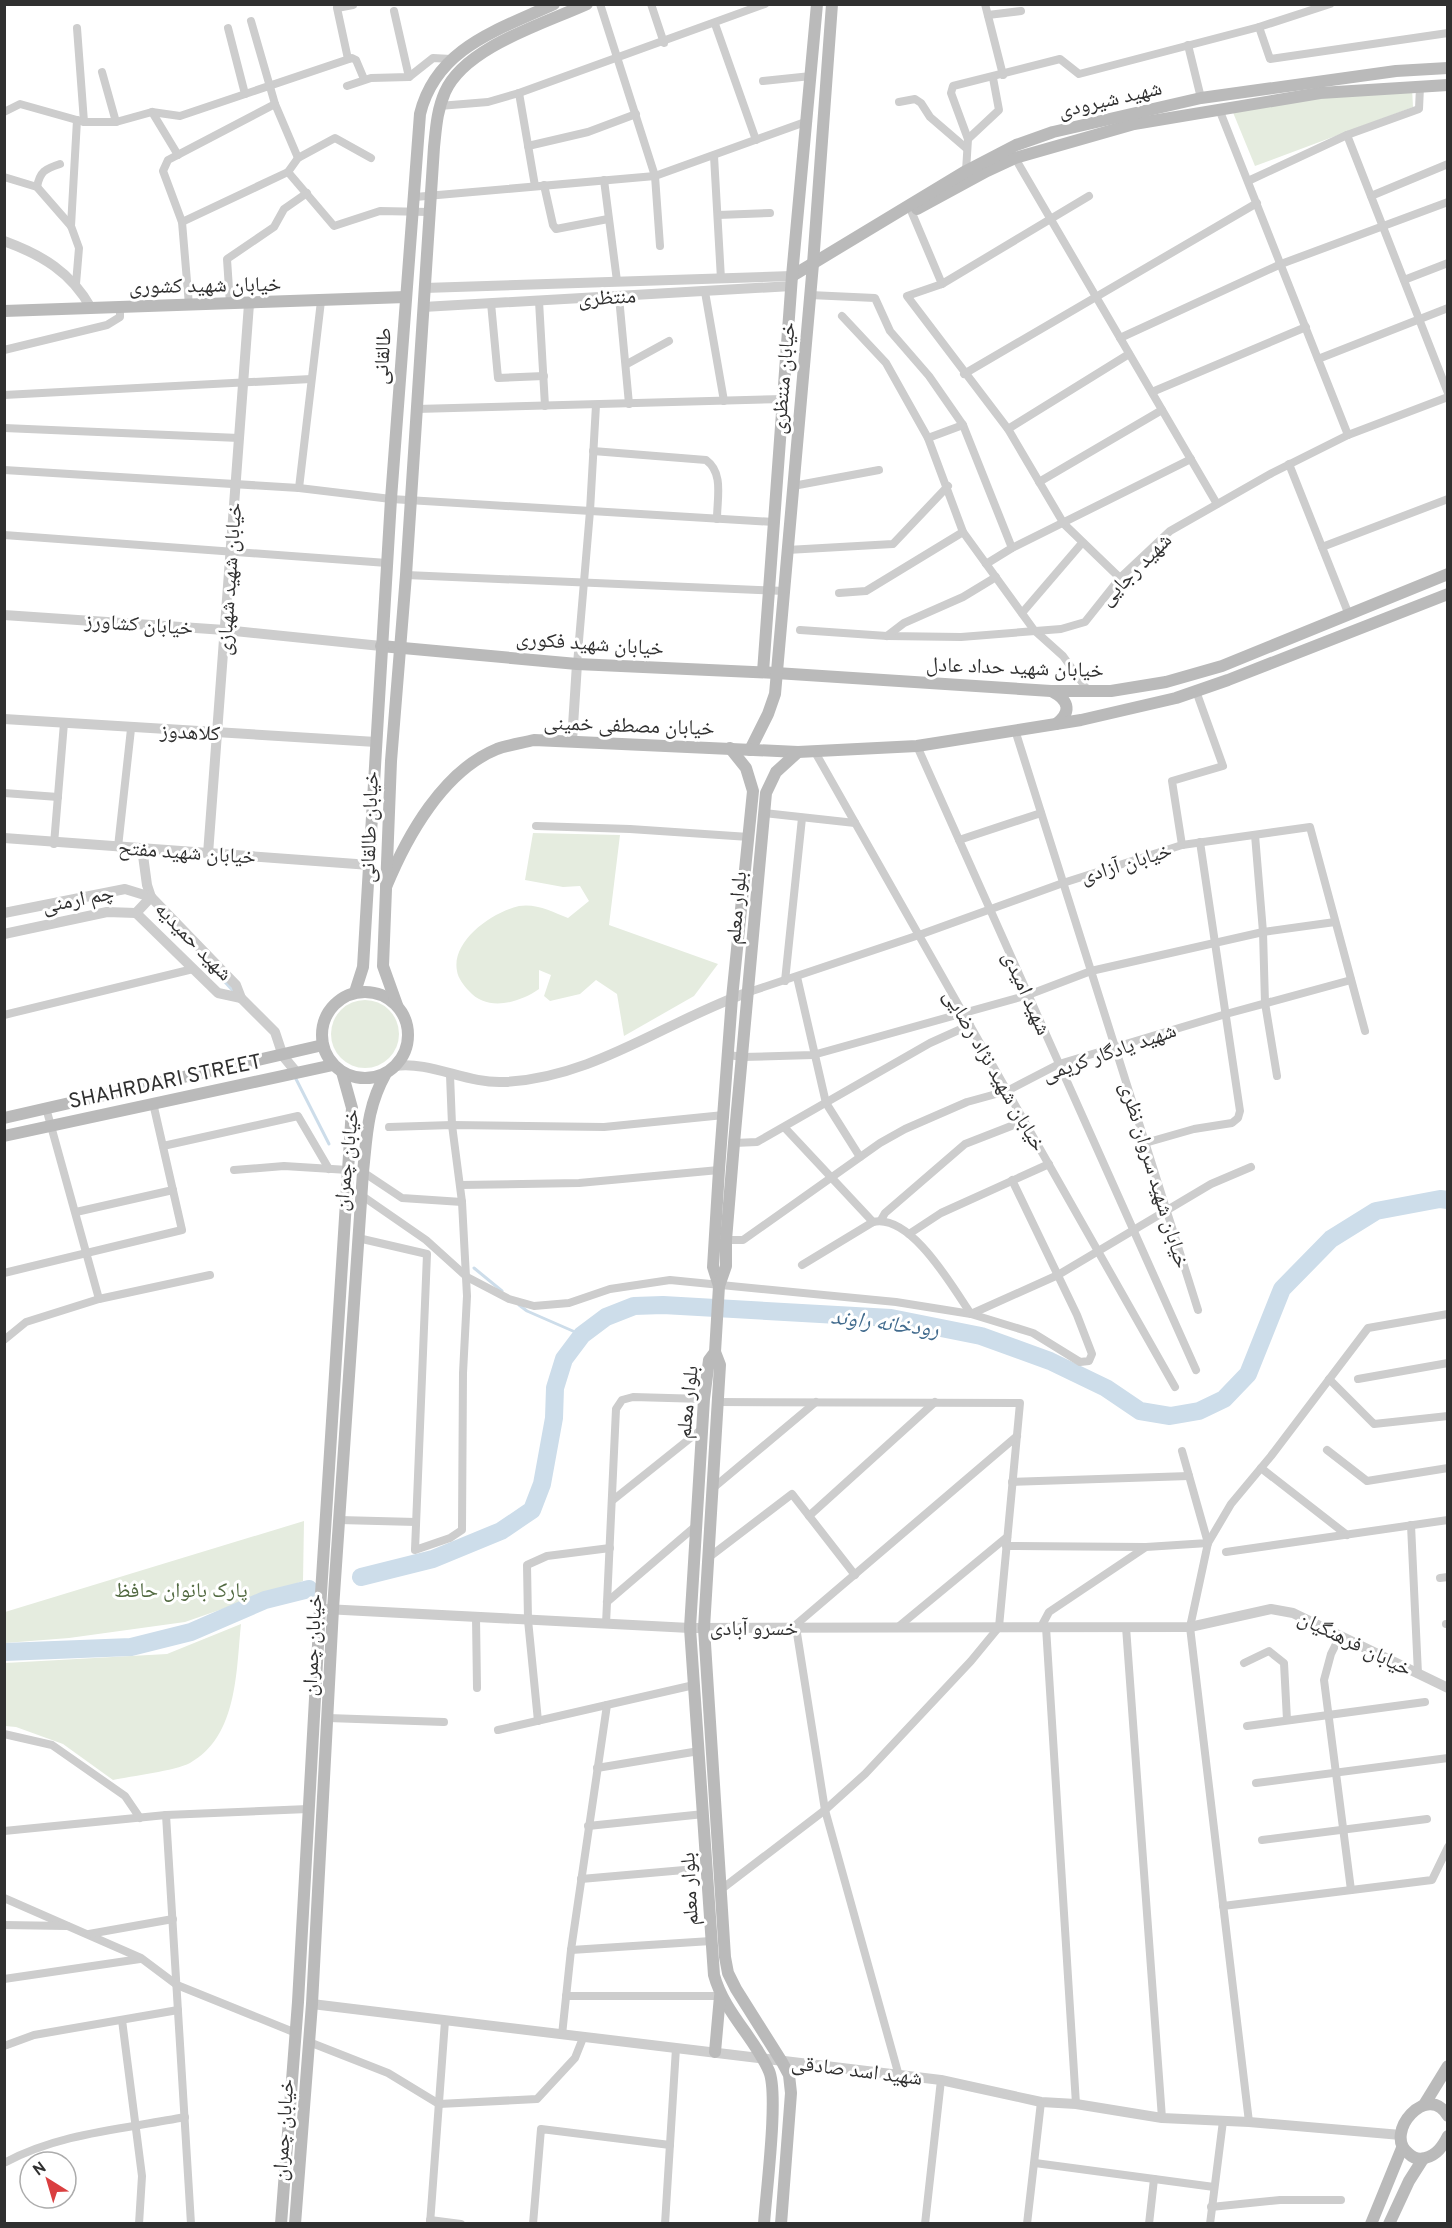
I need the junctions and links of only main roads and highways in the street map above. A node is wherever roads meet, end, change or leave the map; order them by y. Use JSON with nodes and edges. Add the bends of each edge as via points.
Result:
{"nodes":[{"id":1,"x":587,"y":4,"type":"edge"},
{"id":2,"x":817,"y":4,"type":"edge"},
{"id":3,"x":832,"y":4,"type":"edge"},
{"id":4,"x":550,"y":5,"type":"edge"},
{"id":5,"x":1448,"y":68,"type":"edge"},
{"id":6,"x":1448,"y":85,"type":"edge"},
{"id":7,"x":813,"y":268,"type":"junction"},
{"id":8,"x":792,"y":281,"type":"junction"},
{"id":9,"x":406,"y":297,"type":"junction"},
{"id":10,"x":4,"y":311,"type":"edge"},
{"id":11,"x":1448,"y":574,"type":"edge"},
{"id":12,"x":1448,"y":594,"type":"edge"},
{"id":13,"x":381,"y":646,"type":"junction"},
{"id":14,"x":401,"y":648,"type":"junction"},
{"id":15,"x":763,"y":672,"type":"junction"},
{"id":16,"x":776,"y":673,"type":"junction"},
{"id":17,"x":1052,"y":691,"type":"junction"},
{"id":18,"x":1111,"y":691,"type":"junction"},
{"id":19,"x":1113,"y":713,"type":"junction"},
{"id":20,"x":1056,"y":724,"type":"junction"},
{"id":21,"x":730,"y":748,"type":"junction"},
{"id":22,"x":750,"y":750,"type":"junction"},
{"id":23,"x":798,"y":752,"type":"junction"},
{"id":24,"x":386,"y":888,"type":"junction"},
{"id":25,"x":365,"y":943,"type":"junction"},
{"id":26,"x":384,"y":945,"type":"junction"},
{"id":27,"x":355,"y":992,"type":"junction"},
{"id":28,"x":397,"y":1005,"type":"junction"},
{"id":29,"x":322,"y":1046,"type":"junction"},
{"id":30,"x":338,"y":1069,"type":"junction"},
{"id":31,"x":391,"y":1070,"type":"junction"},
{"id":32,"x":4,"y":1118,"type":"edge"},
{"id":33,"x":4,"y":1136,"type":"edge"},
{"id":34,"x":719,"y":1286,"type":"junction"},
{"id":35,"x":710,"y":1400,"type":"junction"},
{"id":36,"x":302,"y":1908,"type":"junction"},
{"id":37,"x":318,"y":1910,"type":"junction"},
{"id":38,"x":720,"y":1996,"type":"junction"},
{"id":39,"x":716,"y":2052,"type":"road end"},
{"id":40,"x":1448,"y":2066,"type":"edge"},
{"id":41,"x":1424,"y":2105,"type":"junction"},
{"id":42,"x":1448,"y":2116,"type":"edge"},
{"id":43,"x":1447,"y":2139,"type":"edge"},
{"id":44,"x":1402,"y":2148,"type":"junction"},
{"id":45,"x":1423,"y":2159,"type":"junction"},
{"id":46,"x":281,"y":2223,"type":"edge"},
{"id":47,"x":295,"y":2223,"type":"edge"},
{"id":48,"x":764,"y":2223,"type":"edge"},
{"id":49,"x":781,"y":2223,"type":"edge"},
{"id":50,"x":1371,"y":2223,"type":"edge"},
{"id":51,"x":1389,"y":2223,"type":"edge"}],
"edges":[{"from":1,"to":14,"type":"main road","name":"طالقانی","via":[[476,55],[454,76],[440,106],[430,197]]},
{"from":2,"to":8,"type":"main road","name":"خیابان منتظری"},
{"from":3,"to":7,"type":"main road","name":"خیابان منتظری"},
{"from":4,"to":9,"type":"main road","name":"طالقانی","via":[[478,40],[451,59],[425,95],[420,114]]},
{"from":5,"to":7,"type":"main road","name":"شهید شیرودی","via":[[1396,71],[1201,98],[1053,132],[1016,145],[966,171]]},
{"from":6,"to":7,"type":"main road","name":"شهید شیرودی","via":[[1320,93],[1219,109],[1134,124],[1015,158]]},
{"from":7,"to":8,"type":"main road"},
{"from":7,"to":16,"type":"main road","name":"خیابان منتظری"},
{"from":8,"to":15,"type":"main road","name":"خیابان منتظری"},
{"from":9,"to":10,"type":"main road","name":"خیابان شهید کشوری"},
{"from":9,"to":13,"type":"main road","name":"طالقانی"},
{"from":11,"to":18,"type":"main road","name":"خیابان شهید حداد عادل","via":[[1222,666],[1166,682]]},
{"from":12,"to":19,"type":"main road","via":[[1196,691]]},
{"from":13,"to":14,"type":"main road","name":"خیابان شهید فکوری"},
{"from":13,"to":25,"type":"main road","name":"خیابان طالقانی"},
{"from":14,"to":15,"type":"main road","name":"خیابان شهید فکوری","via":[[577,664]]},
{"from":14,"to":24,"type":"main road","name":"خیابان طالقانی"},
{"from":15,"to":16,"type":"main road","name":"خیابان شهید فکوری"},
{"from":16,"to":17,"type":"main road","name":"خیابان شهید حداد عادل"},
{"from":16,"to":22,"type":"main road","name":"خیابان منتظری","via":[[775,694]]},
{"from":17,"to":18,"type":"main road","name":"خیابان شهید حداد عادل"},
{"from":17,"to":20,"type":"main road","via":[[1065,699],[1068,706],[1066,715]]},
{"from":18,"to":19,"type":"main road","via":[[1100,699],[1100,704]]},
{"from":19,"to":20,"type":"main road"},
{"from":20,"to":23,"type":"main road","via":[[917,746]]},
{"from":21,"to":22,"type":"main road","name":"خیابان مصطفی خمینی"},
{"from":21,"to":24,"type":"main road","name":"خیابان مصطفی خمینی","via":[[534,740],[498,749],[473,763],[444,789],[417,823]]},
{"from":21,"to":34,"type":"main road","name":"بلوار معلم","via":[[751,780],[753,791],[719,1170],[713,1267]]},
{"from":22,"to":23,"type":"main road","name":"خیابان مصطفی خمینی"},
{"from":23,"to":34,"type":"main road","name":"بلوار معلم","via":[[785,761],[770,781],[764,813],[726,1266]]},
{"from":24,"to":26,"type":"main road","name":"خیابان طالقانی"},
{"from":25,"to":26,"type":"main road","via":[[372,951]]},
{"from":25,"to":27,"type":"main road","name":"خیابان طالقانی"},
{"from":26,"to":28,"type":"main road","name":"خیابان طالقانی","via":[[383,966]]},
{"from":27,"to":28,"type":"main road","via":[[377,993]]},
{"from":27,"to":29,"type":"main road","via":[[328,1012],[323,1023]]},
{"from":28,"to":31,"type":"main road","via":[[404,1014],[409,1036],[402,1058]]},
{"from":29,"to":30,"type":"main road"},
{"from":29,"to":32,"type":"main road","name":"SHAHRDARI STREET"},
{"from":30,"to":31,"type":"main road","via":[[364,1079]]},
{"from":30,"to":33,"type":"main road","name":"SHAHRDARI STREET","via":[[297,1073]]},
{"from":30,"to":36,"type":"main road","name":"خیابان چمران","via":[[352,1108]]},
{"from":31,"to":37,"type":"main road","name":"خیابان چمران","via":[[369,1113],[361,1195],[333,1609]]},
{"from":34,"to":35,"type":"main road","name":"بلوار معلم","via":[[715,1352],[720,1365]]},
{"from":35,"to":38,"type":"main road","name":"بلوار معلم","via":[[703,1428],[690,1628],[711,1941]]},
{"from":35,"to":49,"type":"main road","name":"بلوار معلم","via":[[711,1490],[704,1628],[728,1973],[789,2075]]},
{"from":36,"to":37,"type":"main road"},
{"from":36,"to":46,"type":"main road","name":"خیابان چمران"},
{"from":37,"to":47,"type":"main road","name":"خیابان چمران"},
{"from":38,"to":39,"type":"main road"},
{"from":38,"to":48,"type":"main road","name":"بلوار معلم","via":[[761,2058],[772,2084]]},
{"from":40,"to":41,"type":"main road"},
{"from":41,"to":42,"type":"main road","via":[[1438,2105]]},
{"from":41,"to":44,"type":"main road","via":[[1408,2117],[1401,2135]]},
{"from":43,"to":45,"type":"main road","via":[[1434,2155]]},
{"from":44,"to":45,"type":"main road"},
{"from":44,"to":50,"type":"main road"},
{"from":45,"to":51,"type":"main road"}]}
